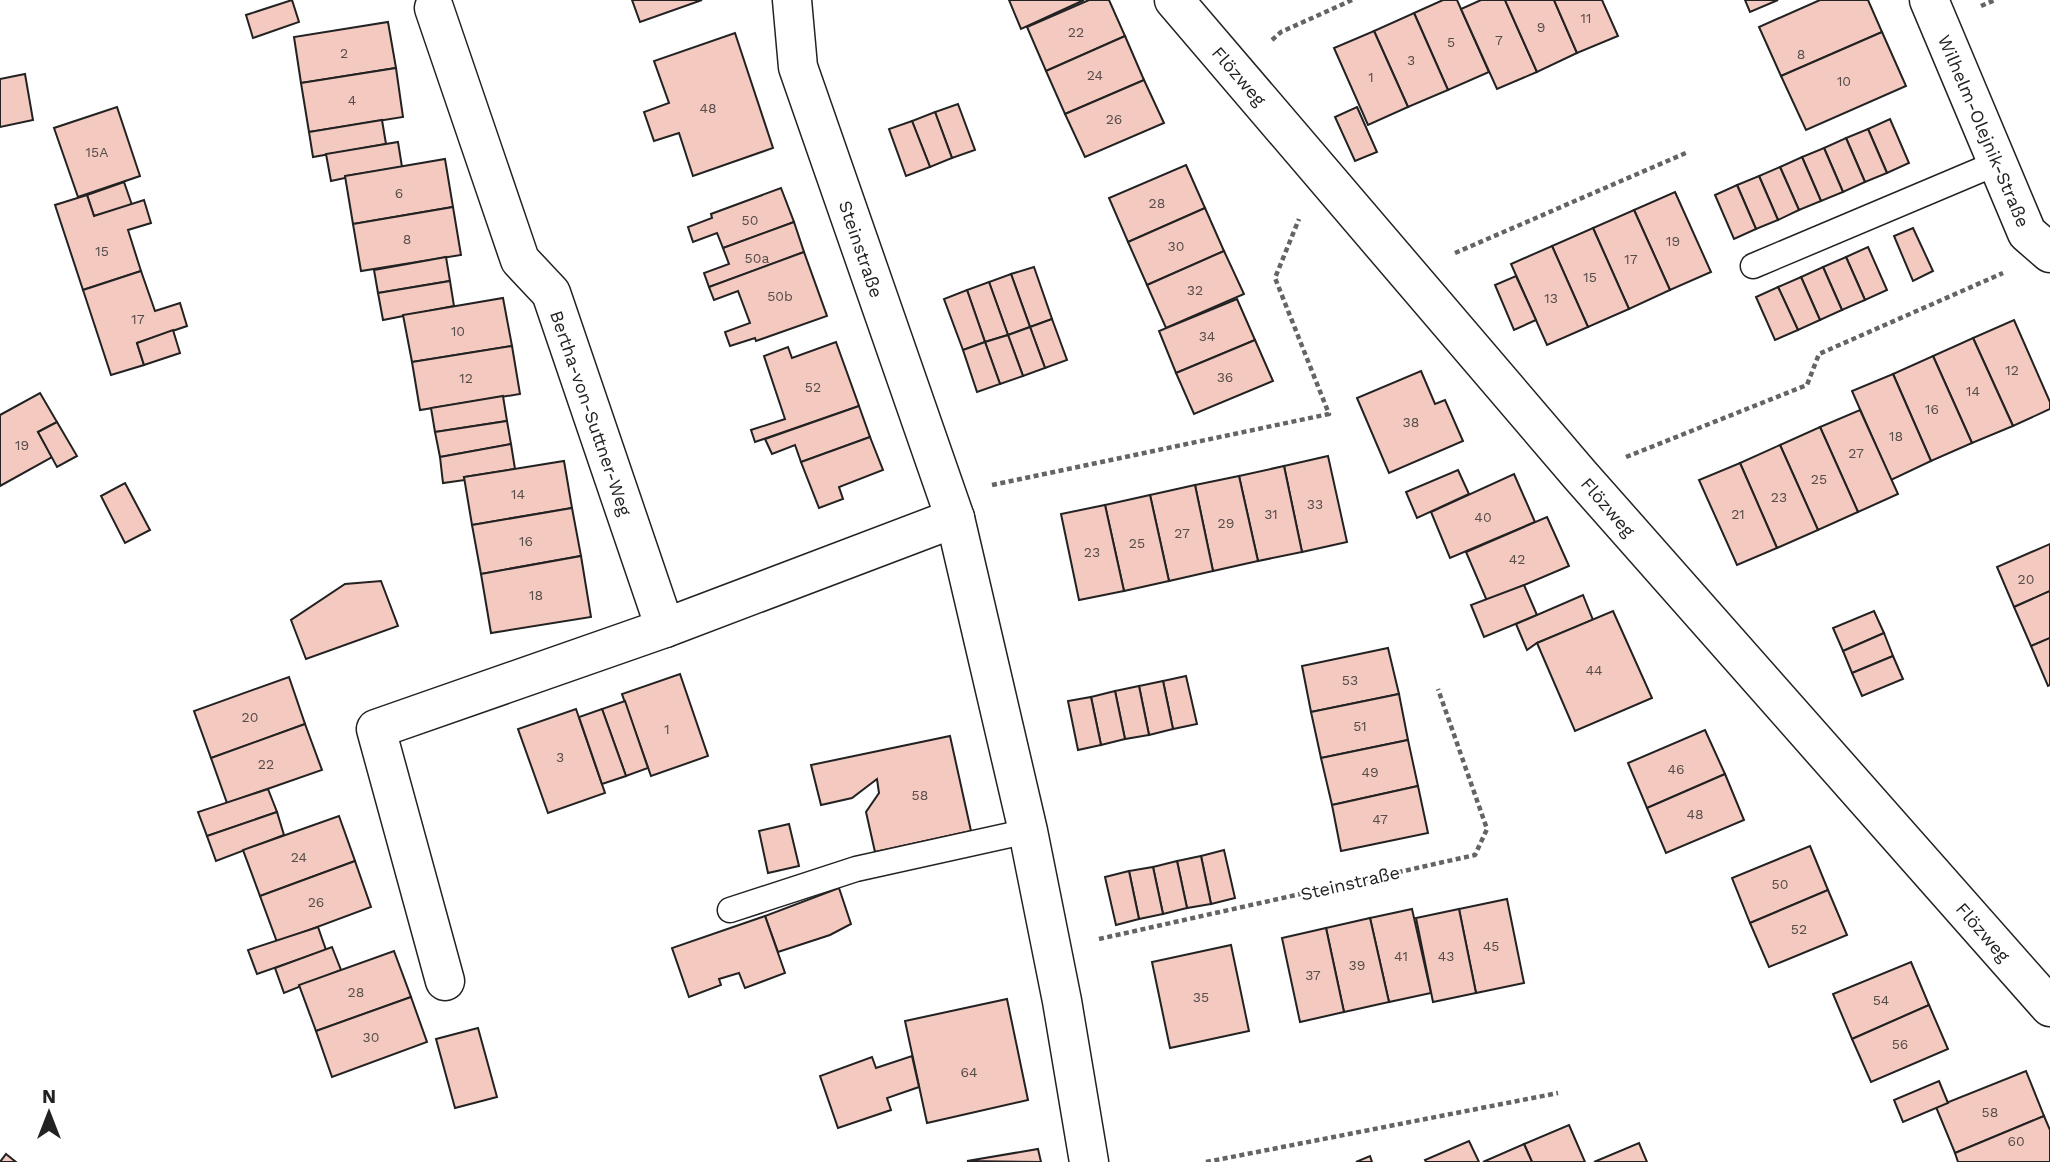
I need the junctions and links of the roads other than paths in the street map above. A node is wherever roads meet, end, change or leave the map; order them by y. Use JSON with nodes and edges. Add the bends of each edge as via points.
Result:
{"nodes":[{"id":1,"x":792,"y":0,"type":"edge"},
{"id":2,"x":1174,"y":0,"type":"edge"},
{"id":3,"x":1929,"y":0,"type":"edge"},
{"id":4,"x":435,"y":8,"type":"dead end"},
{"id":5,"x":1997,"y":163,"type":"junction"},
{"id":6,"x":2050,"y":253,"type":"edge"},
{"id":7,"x":1753,"y":266,"type":"dead end"},
{"id":8,"x":951,"y":506,"type":"junction"},
{"id":9,"x":664,"y":628,"type":"junction"},
{"id":10,"x":1028,"y":831,"type":"junction"},
{"id":11,"x":730,"y":910,"type":"dead end"},
{"id":12,"x":445,"y":981,"type":"dead end"},
{"id":13,"x":2050,"y":1007,"type":"edge"},
{"id":14,"x":1089,"y":1162,"type":"edge"}],
"edges":[{"from":1,"to":8,"type":"street","name":"Steinstraße","via":[[798,67]]},
{"from":2,"to":13,"type":"street","name":"Flözweg","via":[[1580,475]]},
{"from":3,"to":5,"type":"street","name":"Wilhelm-Olejnik-Straße"},
{"from":4,"to":9,"type":"street","name":"Bertha-von-Suttner-Weg","via":[[520,260],[551,293]]},
{"from":5,"to":6,"type":"street","name":"Wilhelm-Olejnik-Straße","via":[[2027,233]]},
{"from":5,"to":7,"type":"lane"},
{"from":8,"to":9,"type":"street"},
{"from":8,"to":10,"type":"street","name":"Steinstraße"},
{"from":9,"to":12,"type":"street","via":[[376,729]]},
{"from":10,"to":11,"type":"lane","via":[[856,869]]},
{"from":10,"to":14,"type":"street","name":"Steinstraße"}]}
